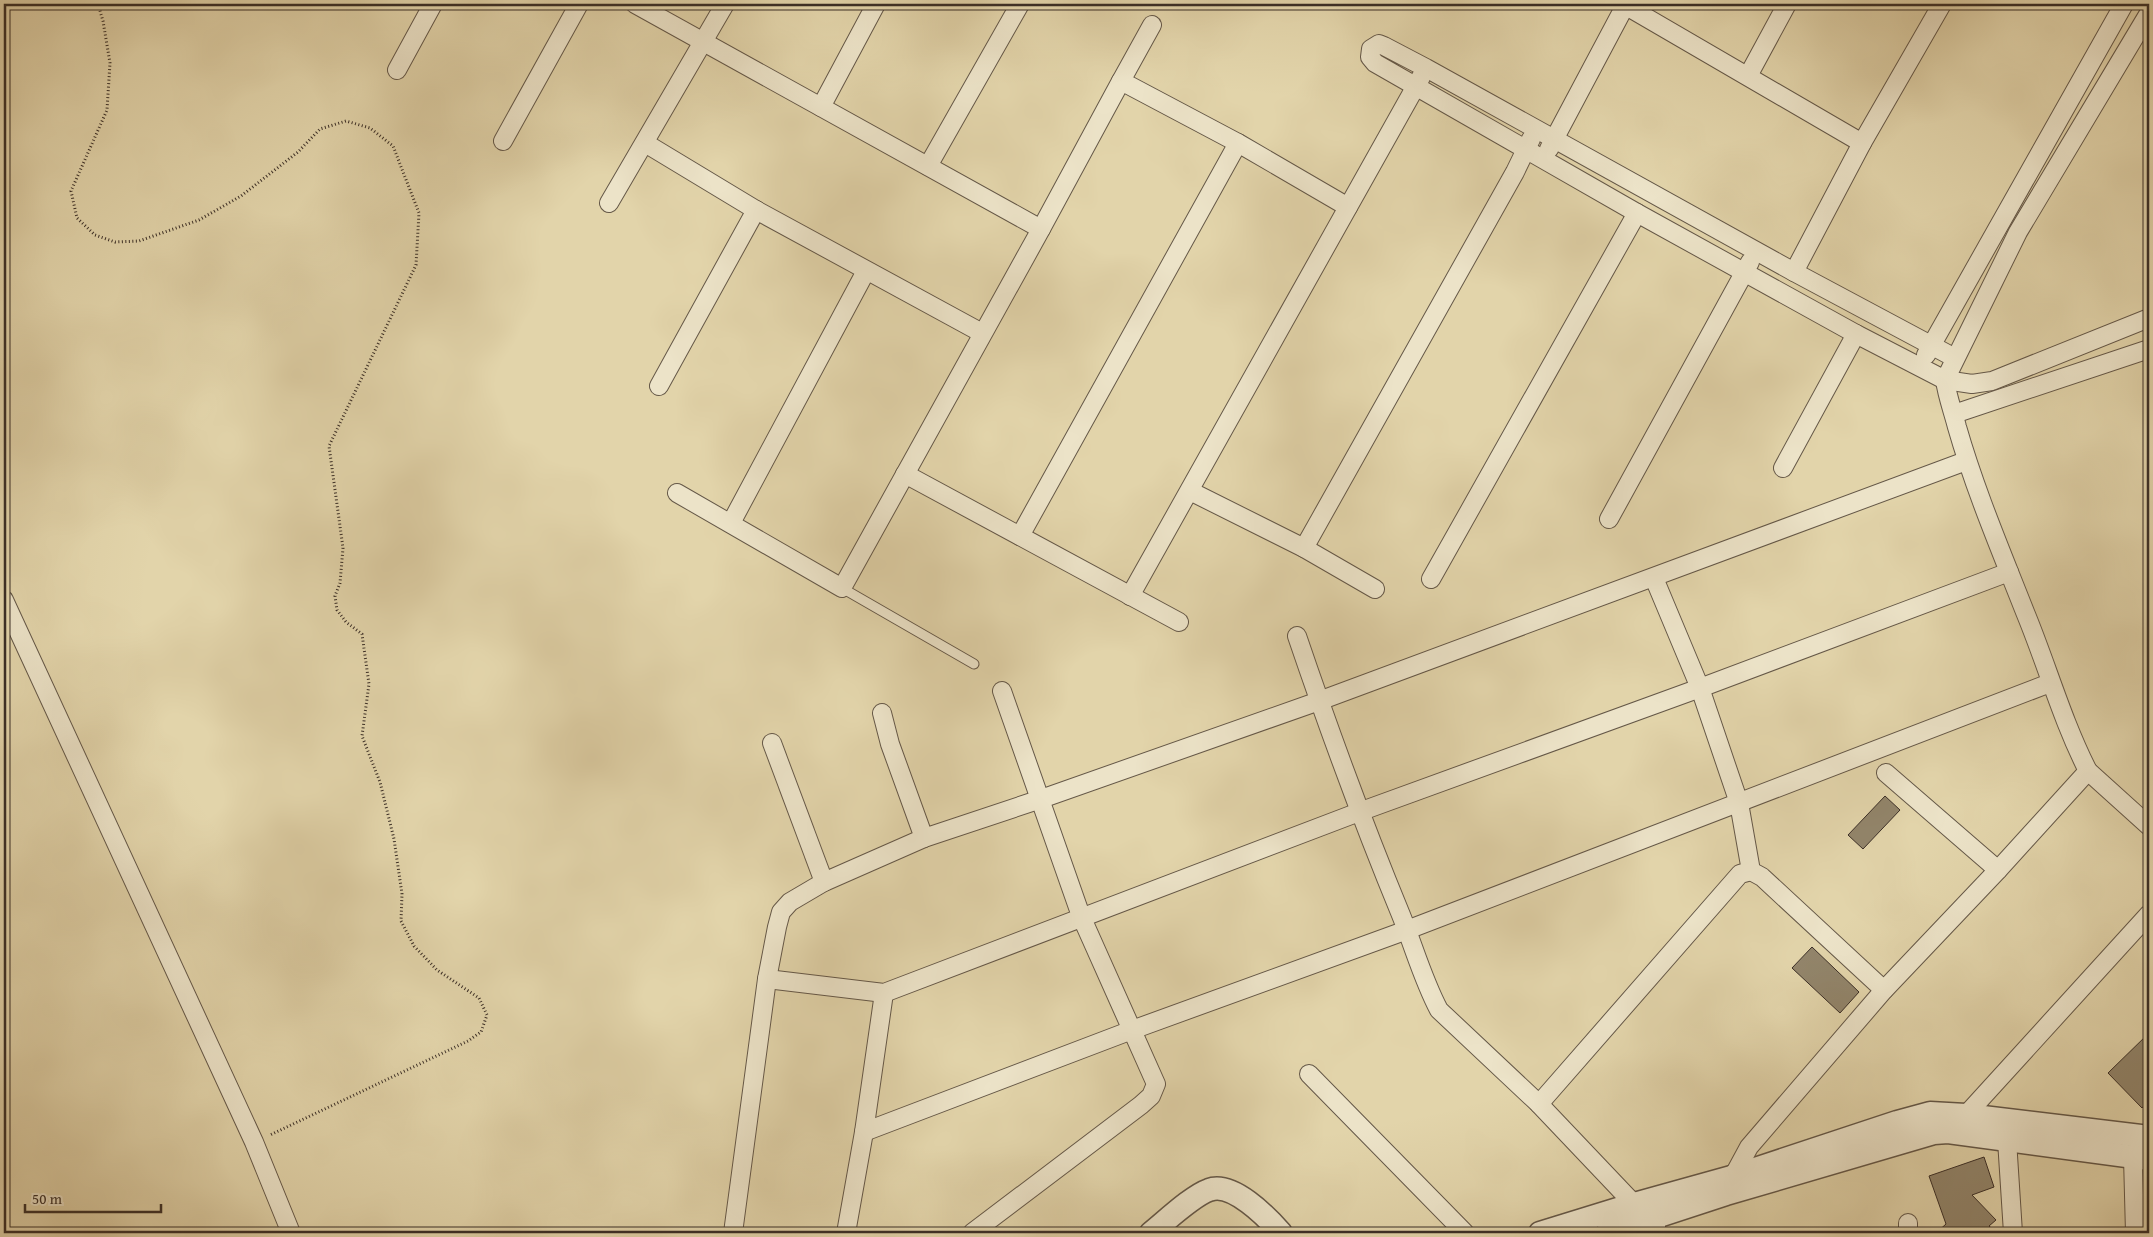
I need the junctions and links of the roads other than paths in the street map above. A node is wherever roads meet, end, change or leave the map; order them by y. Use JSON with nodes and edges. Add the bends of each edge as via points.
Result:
{"nodes":[{"id":1,"x":433,"y":4,"type":"edge"},
{"id":2,"x":579,"y":4,"type":"edge"},
{"id":3,"x":636,"y":4,"type":"edge"},
{"id":4,"x":724,"y":4,"type":"edge"},
{"id":5,"x":876,"y":4,"type":"edge"},
{"id":6,"x":1020,"y":4,"type":"edge"},
{"id":7,"x":1625,"y":4,"type":"edge"},
{"id":8,"x":1787,"y":4,"type":"edge"},
{"id":9,"x":1942,"y":4,"type":"edge"},
{"id":10,"x":2124,"y":4,"type":"edge"},
{"id":11,"x":2149,"y":14,"type":"edge"},
{"id":12,"x":1152,"y":25,"type":"dead end"},
{"id":13,"x":704,"y":40,"type":"junction"},
{"id":14,"x":1426,"y":68,"type":"junction"},
{"id":15,"x":397,"y":70,"type":"dead end"},
{"id":16,"x":1748,"y":76,"type":"junction"},
{"id":17,"x":1121,"y":81,"type":"junction"},
{"id":18,"x":1416,"y":87,"type":"junction"},
{"id":19,"x":821,"y":107,"type":"junction"},
{"id":20,"x":1535,"y":129,"type":"junction"},
{"id":21,"x":1554,"y":139,"type":"junction"},
{"id":22,"x":503,"y":141,"type":"dead end"},
{"id":23,"x":646,"y":143,"type":"junction"},
{"id":24,"x":1238,"y":143,"type":"junction"},
{"id":25,"x":1862,"y":143,"type":"junction"},
{"id":26,"x":1526,"y":150,"type":"junction"},
{"id":27,"x":1544,"y":160,"type":"junction"},
{"id":28,"x":928,"y":166,"type":"junction"},
{"id":29,"x":610,"y":203,"type":"dead end"},
{"id":30,"x":1348,"y":207,"type":"junction"},
{"id":31,"x":756,"y":210,"type":"junction"},
{"id":32,"x":1637,"y":213,"type":"junction"},
{"id":33,"x":1042,"y":229,"type":"junction"},
{"id":34,"x":1755,"y":250,"type":"junction"},
{"id":35,"x":866,"y":271,"type":"junction"},
{"id":36,"x":1746,"y":272,"type":"junction"},
{"id":37,"x":1794,"y":272,"type":"junction"},
{"id":38,"x":2149,"y":318,"type":"edge"},
{"id":39,"x":982,"y":333,"type":"junction"},
{"id":40,"x":1856,"y":334,"type":"junction"},
{"id":41,"x":1930,"y":345,"type":"junction"},
{"id":42,"x":2149,"y":349,"type":"edge"},
{"id":43,"x":1955,"y":358,"type":"junction"},
{"id":44,"x":1921,"y":367,"type":"junction"},
{"id":45,"x":1945,"y":380,"type":"junction"},
{"id":46,"x":659,"y":386,"type":"dead end"},
{"id":47,"x":1954,"y":414,"type":"junction"},
{"id":48,"x":1966,"y":461,"type":"junction"},
{"id":49,"x":1783,"y":468,"type":"dead end"},
{"id":50,"x":905,"y":474,"type":"junction"},
{"id":51,"x":1190,"y":491,"type":"junction"},
{"id":52,"x":677,"y":493,"type":"dead end"},
{"id":53,"x":1608,"y":518,"type":"dead end"},
{"id":54,"x":731,"y":523,"type":"junction"},
{"id":55,"x":1020,"y":536,"type":"junction"},
{"id":56,"x":1304,"y":548,"type":"junction"},
{"id":57,"x":2008,"y":572,"type":"junction"},
{"id":58,"x":1654,"y":578,"type":"junction"},
{"id":59,"x":1431,"y":579,"type":"dead end"},
{"id":60,"x":842,"y":588,"type":"junction"},
{"id":61,"x":1375,"y":589,"type":"dead end"},
{"id":62,"x":1130,"y":596,"type":"junction"},
{"id":63,"x":4,"y":600,"type":"edge"},
{"id":64,"x":1179,"y":622,"type":"dead end"},
{"id":65,"x":10,"y":626,"type":"edge"},
{"id":66,"x":1297,"y":636,"type":"dead end"},
{"id":67,"x":974,"y":664,"type":"dead end"},
{"id":68,"x":2050,"y":683,"type":"junction"},
{"id":69,"x":1700,"y":688,"type":"junction"},
{"id":70,"x":1002,"y":691,"type":"dead end"},
{"id":71,"x":1319,"y":701,"type":"junction"},
{"id":72,"x":882,"y":713,"type":"dead end"},
{"id":73,"x":772,"y":743,"type":"dead end"},
{"id":74,"x":2088,"y":771,"type":"junction"},
{"id":75,"x":1886,"y":773,"type":"dead end"},
{"id":76,"x":1041,"y":799,"type":"junction"},
{"id":77,"x":1739,"y":803,"type":"junction"},
{"id":78,"x":1359,"y":812,"type":"junction"},
{"id":79,"x":2149,"y":826,"type":"edge"},
{"id":80,"x":924,"y":838,"type":"junction"},
{"id":81,"x":1998,"y":870,"type":"junction"},
{"id":82,"x":1751,"y":871,"type":"junction"},
{"id":83,"x":824,"y":882,"type":"junction"},
{"id":84,"x":2149,"y":914,"type":"edge"},
{"id":85,"x":1081,"y":916,"type":"junction"},
{"id":86,"x":1407,"y":930,"type":"junction"},
{"id":87,"x":767,"y":979,"type":"junction"},
{"id":88,"x":1884,"y":990,"type":"junction"},
{"id":89,"x":884,"y":993,"type":"junction"},
{"id":90,"x":1132,"y":1030,"type":"junction"},
{"id":91,"x":1309,"y":1074,"type":"dead end"},
{"id":92,"x":1539,"y":1104,"type":"junction"},
{"id":93,"x":1966,"y":1115,"type":"junction"},
{"id":94,"x":864,"y":1132,"type":"junction"},
{"id":95,"x":2148,"y":1134,"type":"edge"},
{"id":96,"x":2007,"y":1140,"type":"junction"},
{"id":97,"x":2141,"y":1158,"type":"edge"},
{"id":98,"x":1728,"y":1186,"type":"junction"},
{"id":99,"x":1634,"y":1204,"type":"junction"},
{"id":100,"x":1656,"y":1226,"type":"edge"},
{"id":101,"x":291,"y":1233,"type":"edge"},
{"id":102,"x":733,"y":1233,"type":"edge"},
{"id":103,"x":846,"y":1233,"type":"edge"},
{"id":104,"x":972,"y":1233,"type":"edge"},
{"id":105,"x":1151,"y":1233,"type":"edge"},
{"id":106,"x":1281,"y":1233,"type":"edge"},
{"id":107,"x":1465,"y":1233,"type":"edge"},
{"id":108,"x":1540,"y":1233,"type":"edge"},
{"id":109,"x":1607,"y":1233,"type":"edge"},
{"id":110,"x":2013,"y":1233,"type":"edge"},
{"id":111,"x":2135,"y":1233,"type":"edge"}],
"edges":[{"from":1,"to":15,"type":"street"},
{"from":2,"to":22,"type":"street"},
{"from":3,"to":13,"type":"street"},
{"from":4,"to":13,"type":"street"},
{"from":5,"to":19,"type":"street"},
{"from":6,"to":28,"type":"street"},
{"from":7,"to":16,"type":"street"},
{"from":7,"to":21,"type":"street"},
{"from":8,"to":16,"type":"street"},
{"from":9,"to":25,"type":"street"},
{"from":10,"to":41,"type":"street"},
{"from":11,"to":43,"type":"street","via":[[2018,232]]},
{"from":12,"to":17,"type":"street"},
{"from":13,"to":19,"type":"street"},
{"from":13,"to":23,"type":"street"},
{"from":14,"to":18,"type":"street"},
{"from":14,"to":18,"type":"street","via":[[1379,44],[1371,49],[1370,57],[1375,63]]},
{"from":14,"to":20,"type":"street"},
{"from":16,"to":25,"type":"street"},
{"from":17,"to":24,"type":"street"},
{"from":17,"to":33,"type":"street"},
{"from":18,"to":26,"type":"street"},
{"from":18,"to":30,"type":"street"},
{"from":19,"to":28,"type":"street"},
{"from":20,"to":21,"type":"street"},
{"from":20,"to":26,"type":"street"},
{"from":21,"to":27,"type":"street"},
{"from":21,"to":34,"type":"street"},
{"from":23,"to":29,"type":"street"},
{"from":23,"to":31,"type":"street"},
{"from":24,"to":30,"type":"street"},
{"from":24,"to":55,"type":"street"},
{"from":25,"to":37,"type":"street"},
{"from":26,"to":27,"type":"street"},
{"from":26,"to":56,"type":"street"},
{"from":27,"to":32,"type":"street"},
{"from":28,"to":33,"type":"street"},
{"from":30,"to":51,"type":"street"},
{"from":31,"to":35,"type":"street"},
{"from":31,"to":46,"type":"street"},
{"from":32,"to":36,"type":"street"},
{"from":32,"to":59,"type":"street"},
{"from":33,"to":39,"type":"street"},
{"from":34,"to":36,"type":"street"},
{"from":34,"to":37,"type":"street"},
{"from":35,"to":39,"type":"street"},
{"from":35,"to":54,"type":"street"},
{"from":36,"to":40,"type":"street"},
{"from":36,"to":53,"type":"street"},
{"from":37,"to":41,"type":"street"},
{"from":38,"to":45,"type":"street","via":[[1992,381],[1972,384]]},
{"from":39,"to":50,"type":"street"},
{"from":40,"to":44,"type":"street"},
{"from":40,"to":49,"type":"street"},
{"from":41,"to":43,"type":"street"},
{"from":41,"to":44,"type":"street"},
{"from":42,"to":47,"type":"street"},
{"from":43,"to":45,"type":"street"},
{"from":44,"to":45,"type":"street"},
{"from":45,"to":47,"type":"street"},
{"from":47,"to":48,"type":"street"},
{"from":48,"to":57,"type":"street"},
{"from":48,"to":58,"type":"street"},
{"from":50,"to":55,"type":"street"},
{"from":50,"to":60,"type":"street"},
{"from":51,"to":56,"type":"street"},
{"from":51,"to":62,"type":"street"},
{"from":52,"to":54,"type":"street"},
{"from":54,"to":60,"type":"street"},
{"from":55,"to":62,"type":"street"},
{"from":56,"to":61,"type":"street"},
{"from":57,"to":68,"type":"street"},
{"from":57,"to":69,"type":"street"},
{"from":58,"to":69,"type":"street"},
{"from":58,"to":71,"type":"street"},
{"from":60,"to":67,"type":"lane"},
{"from":62,"to":64,"type":"street"},
{"from":63,"to":65,"type":"street"},
{"from":65,"to":101,"type":"street","via":[[254,1142]]},
{"from":66,"to":71,"type":"street"},
{"from":68,"to":74,"type":"street"},
{"from":68,"to":77,"type":"street"},
{"from":69,"to":77,"type":"street"},
{"from":69,"to":78,"type":"street"},
{"from":70,"to":76,"type":"street"},
{"from":71,"to":76,"type":"street"},
{"from":71,"to":78,"type":"street"},
{"from":72,"to":80,"type":"street"},
{"from":73,"to":83,"type":"street"},
{"from":74,"to":79,"type":"street"},
{"from":74,"to":81,"type":"street"},
{"from":75,"to":81,"type":"street"},
{"from":76,"to":80,"type":"street"},
{"from":76,"to":85,"type":"street"},
{"from":77,"to":82,"type":"street"},
{"from":77,"to":86,"type":"street"},
{"from":78,"to":85,"type":"street"},
{"from":78,"to":86,"type":"street"},
{"from":80,"to":83,"type":"street"},
{"from":81,"to":88,"type":"street"},
{"from":82,"to":88,"type":"street","via":[[1762,876]]},
{"from":82,"to":92,"type":"street","via":[[1740,874]]},
{"from":83,"to":87,"type":"street","via":[[790,902],[781,912]]},
{"from":84,"to":93,"type":"street"},
{"from":85,"to":89,"type":"street"},
{"from":85,"to":90,"type":"street"},
{"from":86,"to":90,"type":"street"},
{"from":86,"to":92,"type":"street","via":[[1439,1010]]},
{"from":87,"to":89,"type":"street"},
{"from":87,"to":102,"type":"street"},
{"from":88,"to":98,"type":"street","via":[[1749,1147]]},
{"from":89,"to":94,"type":"street"},
{"from":90,"to":94,"type":"street"},
{"from":90,"to":104,"type":"street","via":[[1156,1084],[1151,1096]]},
{"from":91,"to":107,"type":"street"},
{"from":92,"to":99,"type":"street"},
{"from":93,"to":95,"type":"street"},
{"from":93,"to":98,"type":"street","via":[[1930,1113],[1897,1122]]},
{"from":94,"to":103,"type":"street"},
{"from":95,"to":97,"type":"street"},
{"from":96,"to":97,"type":"street"},
{"from":96,"to":98,"type":"street","via":[[1934,1133]]},
{"from":96,"to":110,"type":"street"},
{"from":97,"to":111,"type":"street"},
{"from":98,"to":99,"type":"street"},
{"from":98,"to":100,"type":"street"},
{"from":99,"to":108,"type":"street"},
{"from":100,"to":109,"type":"street"},
{"from":105,"to":106,"type":"street","via":[[1204,1192],[1217,1188],[1230,1190],[1242,1198]]}]}
